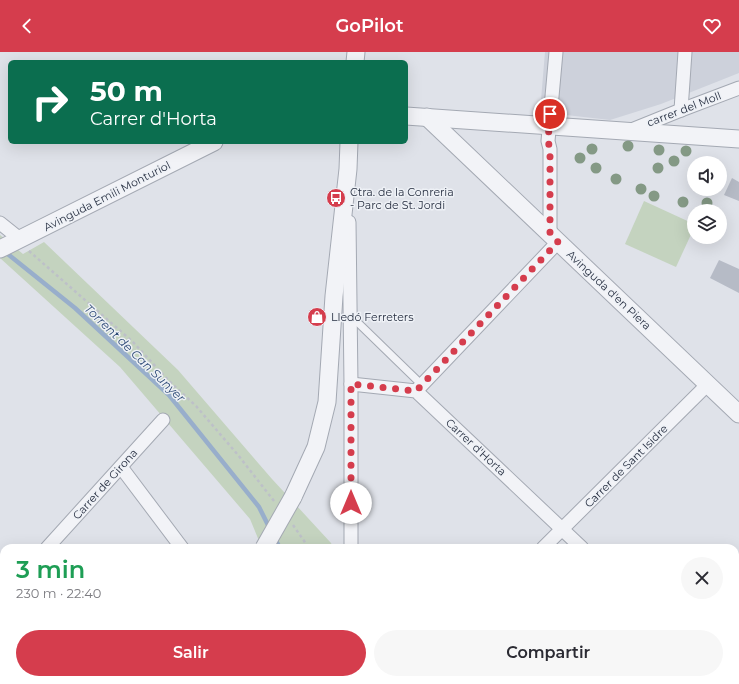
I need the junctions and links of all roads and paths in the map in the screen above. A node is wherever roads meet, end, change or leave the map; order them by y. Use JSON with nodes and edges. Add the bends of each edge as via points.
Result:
{"nodes":[{"id":1,"x":556,"y":52,"type":"edge"},
{"id":2,"x":685,"y":52,"type":"edge"},
{"id":3,"x":739,"y":88,"type":"edge"},
{"id":4,"x":681,"y":110,"type":"junction"},
{"id":5,"x":408,"y":116,"type":"edge"},
{"id":6,"x":427,"y":117,"type":"junction"},
{"id":7,"x":549,"y":126,"type":"junction"},
{"id":8,"x":628,"y":131,"type":"junction"},
{"id":9,"x":739,"y":139,"type":"edge"},
{"id":10,"x":210,"y":144,"type":"edge"},
{"id":11,"x":349,"y":144,"type":"edge"},
{"id":12,"x":348,"y":169,"type":"junction"},
{"id":13,"x":0,"y":223,"type":"edge"},
{"id":14,"x":554,"y":238,"type":"junction"},
{"id":15,"x":11,"y":244,"type":"edge"},
{"id":16,"x":350,"y":315,"type":"junction"},
{"id":17,"x":351,"y":384,"type":"junction"},
{"id":18,"x":708,"y":384,"type":"junction"},
{"id":19,"x":419,"y":388,"type":"junction"},
{"id":20,"x":739,"y":414,"type":"edge"},
{"id":21,"x":163,"y":420,"type":"dead end"},
{"id":22,"x":121,"y":467,"type":"junction"},
{"id":23,"x":276,"y":504,"type":"dead end"},
{"id":24,"x":291,"y":523,"type":"dead end"},
{"id":25,"x":562,"y":529,"type":"junction"},
{"id":26,"x":51,"y":544,"type":"edge"},
{"id":27,"x":179,"y":544,"type":"edge"},
{"id":28,"x":266,"y":544,"type":"edge"},
{"id":29,"x":306,"y":544,"type":"edge"},
{"id":30,"x":351,"y":544,"type":"edge"},
{"id":31,"x":547,"y":544,"type":"edge"},
{"id":32,"x":578,"y":544,"type":"edge"}],
"edges":[{"from":1,"to":7,"type":"street"},
{"from":2,"to":4,"type":"street"},
{"from":3,"to":4,"type":"street","name":"carrer del Moll"},
{"from":4,"to":8,"type":"street","name":"carrer del Moll"},
{"from":5,"to":6,"type":"street"},
{"from":6,"to":7,"type":"street"},
{"from":6,"to":14,"type":"street","name":"Avinguda d'en Piera"},
{"from":7,"to":8,"type":"street"},
{"from":7,"to":14,"type":"street"},
{"from":8,"to":9,"type":"street"},
{"from":10,"to":15,"type":"street","name":"Avinguda Emili Monturiol"},
{"from":11,"to":12,"type":"street"},
{"from":12,"to":16,"type":"street"},
{"from":12,"to":28,"type":"street","bridge":true,"via":[[334,296],[327,402],[316,447],[293,497]]},
{"from":13,"to":15,"type":"street"},
{"from":14,"to":18,"type":"street","name":"Avinguda d'en Piera"},
{"from":14,"to":19,"type":"street"},
{"from":15,"to":23,"type":"path","via":[[31,253],[133,342],[196,406]]},
{"from":16,"to":17,"type":"street"},
{"from":16,"to":19,"type":"lane"},
{"from":17,"to":19,"type":"street"},
{"from":17,"to":30,"type":"street"},
{"from":18,"to":20,"type":"street","name":"Avinguda d'en Piera"},
{"from":18,"to":25,"type":"street","name":"Carrer de Sant Isidre"},
{"from":19,"to":25,"type":"street","name":"Carrer d'Horta"},
{"from":21,"to":22,"type":"street","name":"Carrer de Girona"},
{"from":22,"to":26,"type":"street","name":"Carrer de Girona"},
{"from":22,"to":27,"type":"street"},
{"from":24,"to":29,"type":"path"},
{"from":25,"to":31,"type":"street","name":"Carrer de Sant Isidre"},
{"from":25,"to":32,"type":"street","name":"Carrer d'Horta"}]}
